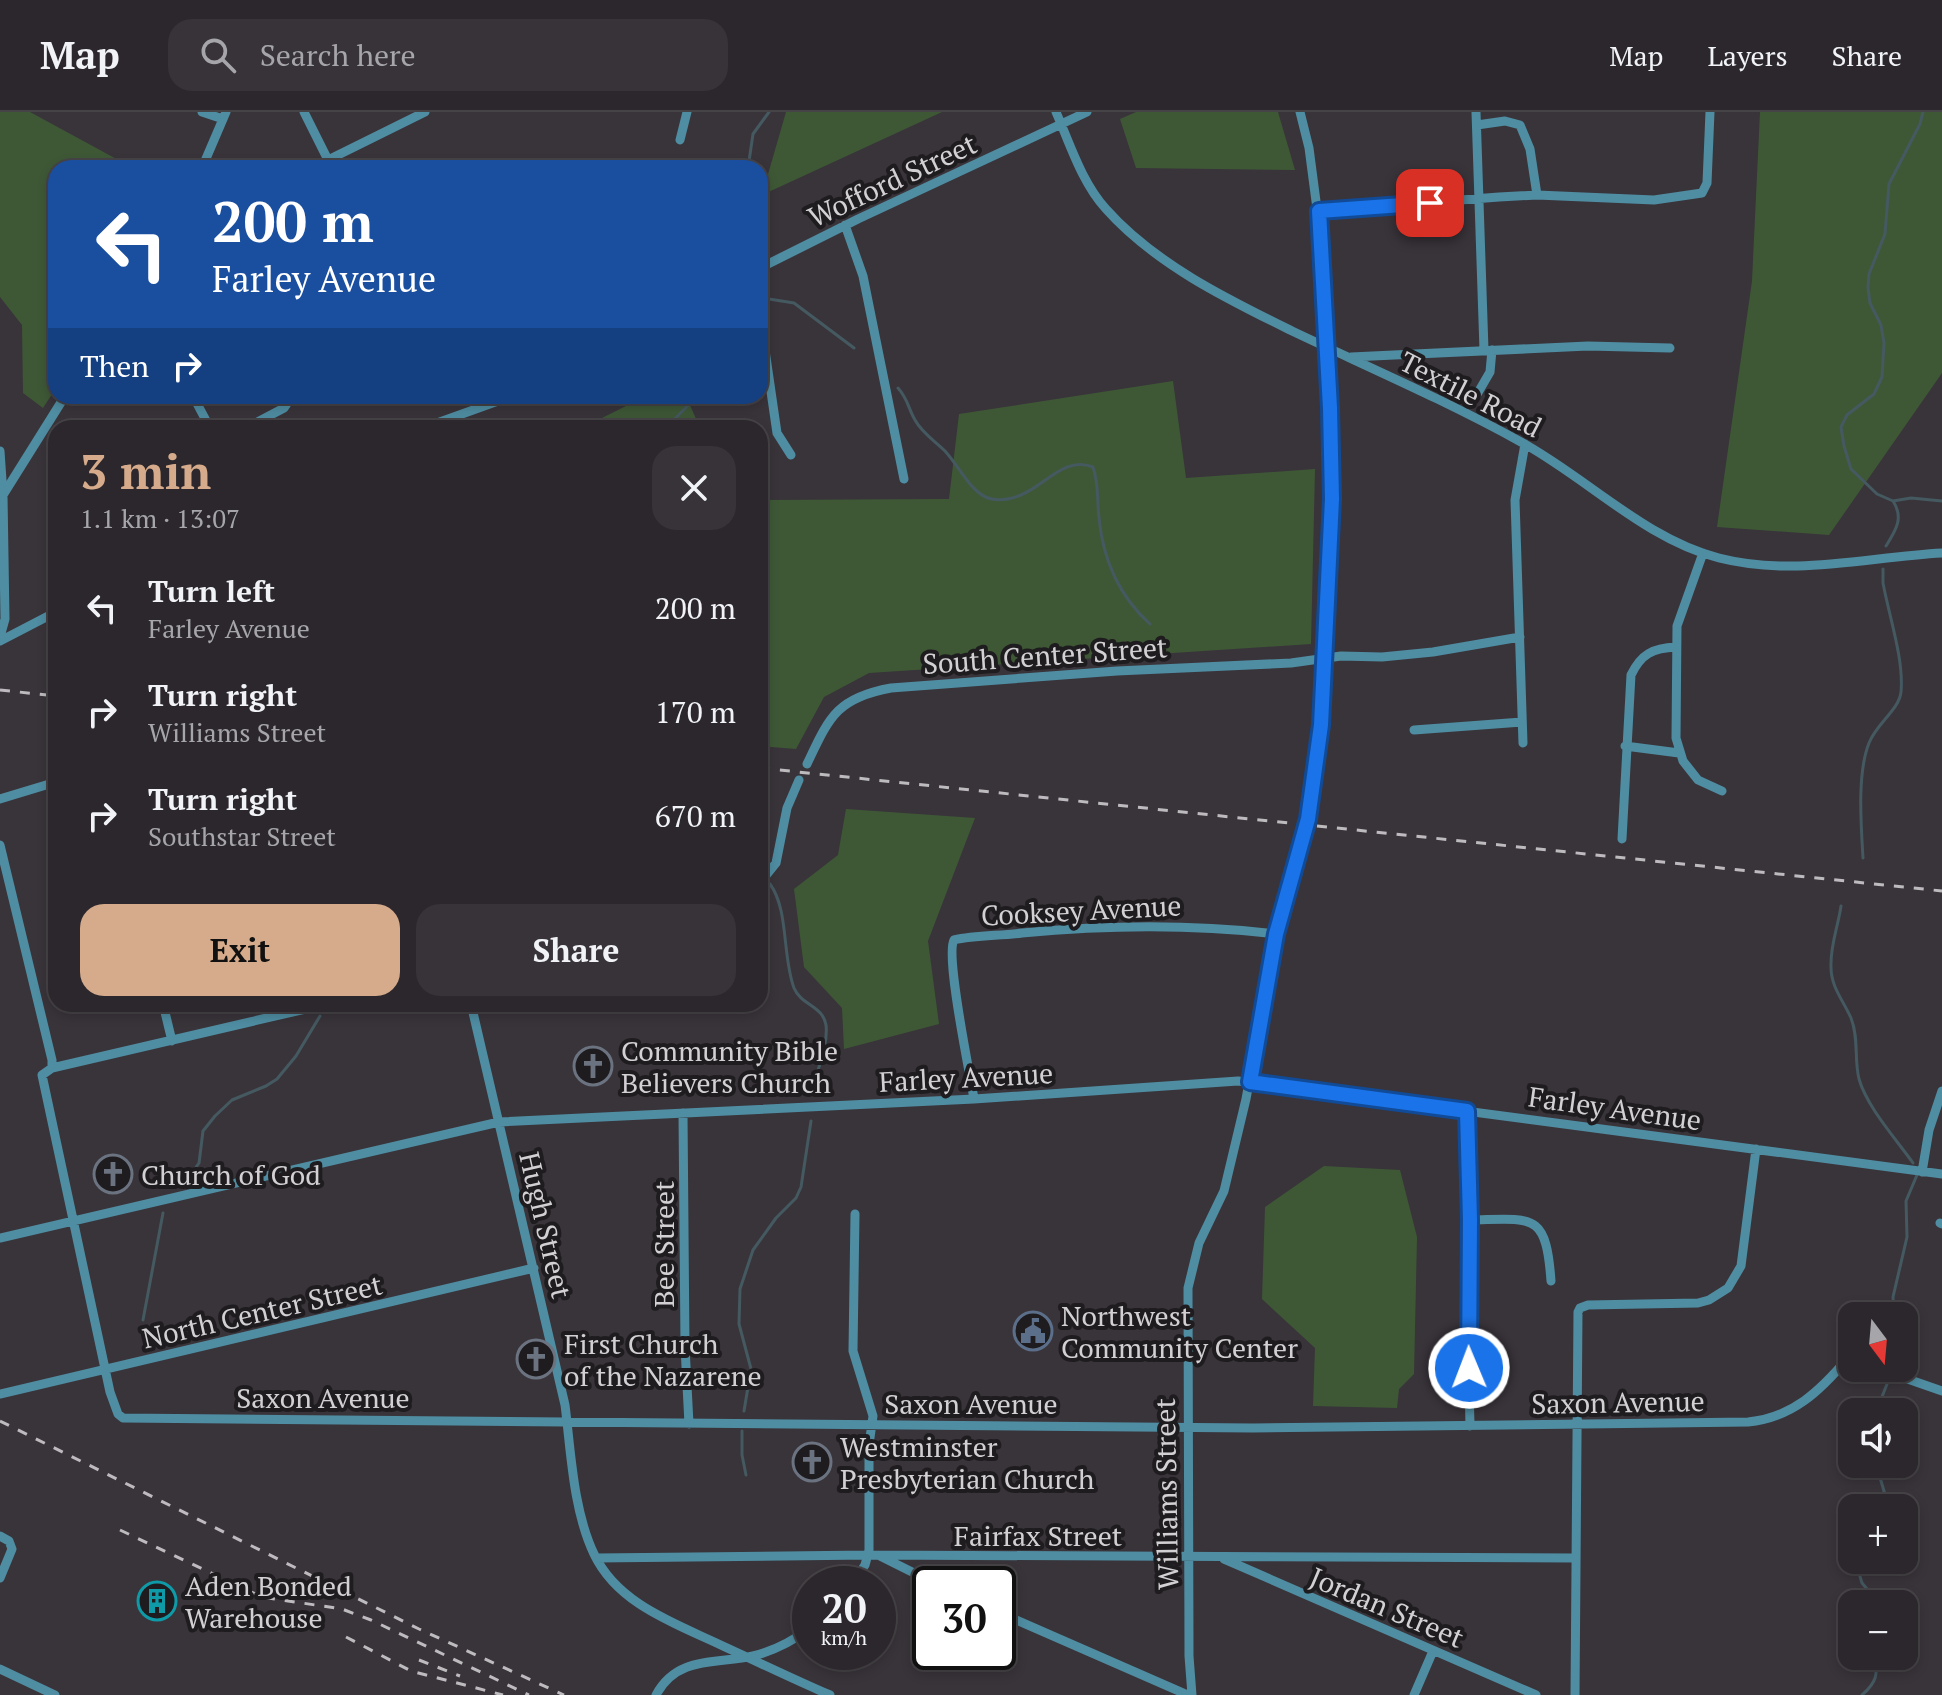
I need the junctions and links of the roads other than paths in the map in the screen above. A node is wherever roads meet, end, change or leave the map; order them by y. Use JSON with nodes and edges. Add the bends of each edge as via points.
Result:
{"nodes":[{"id":1,"x":202,"y":112,"type":"edge"},
{"id":2,"x":304,"y":112,"type":"edge"},
{"id":3,"x":425,"y":112,"type":"edge"},
{"id":4,"x":687,"y":112,"type":"edge"},
{"id":5,"x":1056,"y":112,"type":"edge"},
{"id":6,"x":1087,"y":112,"type":"edge"},
{"id":7,"x":1300,"y":112,"type":"edge"},
{"id":8,"x":1476,"y":112,"type":"edge"},
{"id":9,"x":1710,"y":112,"type":"edge"},
{"id":10,"x":225,"y":116,"type":"edge"},
{"id":11,"x":1061,"y":123,"type":"junction"},
{"id":12,"x":1477,"y":125,"type":"junction"},
{"id":13,"x":680,"y":140,"type":"dead end"},
{"id":14,"x":206,"y":160,"type":"edge"},
{"id":15,"x":328,"y":160,"type":"edge"},
{"id":16,"x":337,"y":160,"type":"edge"},
{"id":17,"x":1537,"y":195,"type":"junction"},
{"id":18,"x":1480,"y":199,"type":"junction"},
{"id":19,"x":1319,"y":211,"type":"junction"},
{"id":20,"x":845,"y":225,"type":"junction"},
{"id":21,"x":768,"y":264,"type":"edge"},
{"id":22,"x":1327,"y":347,"type":"junction"},
{"id":23,"x":1670,"y":348,"type":"dead end"},
{"id":24,"x":1488,"y":350,"type":"junction"},
{"id":25,"x":1348,"y":357,"type":"junction"},
{"id":26,"x":768,"y":371,"type":"edge"},
{"id":27,"x":1476,"y":396,"type":"dead end"},
{"id":28,"x":287,"y":404,"type":"edge"},
{"id":29,"x":490,"y":404,"type":"edge"},
{"id":30,"x":261,"y":420,"type":"edge"},
{"id":31,"x":445,"y":420,"type":"edge"},
{"id":32,"x":48,"y":423,"type":"edge"},
{"id":33,"x":1525,"y":444,"type":"junction"},
{"id":34,"x":0,"y":451,"type":"edge"},
{"id":35,"x":791,"y":455,"type":"dead end"},
{"id":36,"x":904,"y":479,"type":"dead end"},
{"id":37,"x":3,"y":495,"type":"junction"},
{"id":38,"x":1703,"y":553,"type":"junction"},
{"id":39,"x":1942,"y":553,"type":"edge"},
{"id":40,"x":48,"y":616,"type":"edge"},
{"id":41,"x":1520,"y":637,"type":"junction"},
{"id":42,"x":0,"y":639,"type":"edge"},
{"id":43,"x":1676,"y":647,"type":"junction"},
{"id":44,"x":1324,"y":658,"type":"junction"},
{"id":45,"x":1522,"y":722,"type":"junction"},
{"id":46,"x":1414,"y":730,"type":"dead end"},
{"id":47,"x":1523,"y":743,"type":"dead end"},
{"id":48,"x":1625,"y":746,"type":"junction"},
{"id":49,"x":1679,"y":753,"type":"junction"},
{"id":50,"x":807,"y":764,"type":"dead end"},
{"id":51,"x":799,"y":780,"type":"dead end"},
{"id":52,"x":48,"y":784,"type":"edge"},
{"id":53,"x":1722,"y":791,"type":"dead end"},
{"id":54,"x":0,"y":799,"type":"edge"},
{"id":55,"x":1622,"y":839,"type":"dead end"},
{"id":56,"x":0,"y":845,"type":"edge"},
{"id":57,"x":768,"y":873,"type":"edge"},
{"id":58,"x":1276,"y":934,"type":"junction"},
{"id":59,"x":165,"y":1012,"type":"edge"},
{"id":60,"x":293,"y":1012,"type":"edge"},
{"id":61,"x":473,"y":1012,"type":"edge"},
{"id":62,"x":172,"y":1041,"type":"junction"},
{"id":63,"x":52,"y":1068,"type":"junction"},
{"id":64,"x":1250,"y":1082,"type":"junction"},
{"id":65,"x":1942,"y":1091,"type":"edge"},
{"id":66,"x":974,"y":1099,"type":"junction"},
{"id":67,"x":1467,"y":1111,"type":"junction"},
{"id":68,"x":683,"y":1113,"type":"junction"},
{"id":69,"x":499,"y":1122,"type":"junction"},
{"id":70,"x":1756,"y":1149,"type":"junction"},
{"id":71,"x":1922,"y":1172,"type":"junction"},
{"id":72,"x":1942,"y":1174,"type":"edge"},
{"id":73,"x":855,"y":1214,"type":"dead end"},
{"id":74,"x":1470,"y":1220,"type":"junction"},
{"id":75,"x":73,"y":1221,"type":"junction"},
{"id":76,"x":0,"y":1238,"type":"edge"},
{"id":77,"x":534,"y":1268,"type":"junction"},
{"id":78,"x":1551,"y":1281,"type":"dead end"},
{"id":79,"x":1838,"y":1370,"type":"edge"},
{"id":80,"x":105,"y":1371,"type":"junction"},
{"id":81,"x":1916,"y":1382,"type":"edge"},
{"id":82,"x":1942,"y":1391,"type":"edge"},
{"id":83,"x":0,"y":1394,"type":"edge"},
{"id":84,"x":566,"y":1423,"type":"junction"},
{"id":85,"x":689,"y":1424,"type":"junction"},
{"id":86,"x":871,"y":1424,"type":"junction"},
{"id":87,"x":1577,"y":1425,"type":"junction"},
{"id":88,"x":1470,"y":1426,"type":"junction"},
{"id":89,"x":1187,"y":1427,"type":"junction"},
{"id":90,"x":0,"y":1536,"type":"edge"},
{"id":91,"x":873,"y":1555,"type":"junction"},
{"id":92,"x":1189,"y":1557,"type":"junction"},
{"id":93,"x":1221,"y":1557,"type":"junction"},
{"id":94,"x":596,"y":1558,"type":"junction"},
{"id":95,"x":1576,"y":1558,"type":"junction"},
{"id":96,"x":865,"y":1566,"type":"edge"},
{"id":97,"x":912,"y":1573,"type":"edge"},
{"id":98,"x":0,"y":1578,"type":"edge"},
{"id":99,"x":1016,"y":1620,"type":"edge"},
{"id":100,"x":792,"y":1639,"type":"edge"},
{"id":101,"x":1433,"y":1651,"type":"junction"},
{"id":102,"x":746,"y":1657,"type":"junction"},
{"id":103,"x":0,"y":1669,"type":"edge"},
{"id":104,"x":55,"y":1695,"type":"edge"},
{"id":105,"x":656,"y":1695,"type":"edge"},
{"id":106,"x":830,"y":1695,"type":"edge"},
{"id":107,"x":1190,"y":1695,"type":"edge"},
{"id":108,"x":1414,"y":1695,"type":"edge"},
{"id":109,"x":1536,"y":1695,"type":"edge"},
{"id":110,"x":1575,"y":1695,"type":"edge"}],
"edges":[{"from":1,"to":10,"type":"street"},
{"from":2,"to":15,"type":"street"},
{"from":3,"to":16,"type":"street"},
{"from":4,"to":13,"type":"street"},
{"from":5,"to":11,"type":"street","name":"Textile Road"},
{"from":6,"to":11,"type":"street","name":"Wofford Street"},
{"from":7,"to":19,"type":"street","name":"Williams Street"},
{"from":8,"to":12,"type":"street"},
{"from":9,"to":17,"type":"street","via":[[1702,193],[1631,200]]},
{"from":10,"to":14,"type":"street"},
{"from":11,"to":20,"type":"street","name":"Wofford Street"},
{"from":11,"to":22,"type":"street","name":"Textile Road","via":[[1098,200],[1125,227],[1221,295]]},
{"from":12,"to":17,"type":"street","via":[[1520,125],[1530,149]]},
{"from":12,"to":18,"type":"street"},
{"from":17,"to":18,"type":"street"},
{"from":18,"to":19,"type":"street"},
{"from":18,"to":24,"type":"street"},
{"from":19,"to":22,"type":"street","name":"Williams Street"},
{"from":20,"to":21,"type":"street","name":"Wofford Street"},
{"from":20,"to":36,"type":"street","via":[[863,276]]},
{"from":22,"to":25,"type":"street","name":"Textile Road"},
{"from":22,"to":44,"type":"street","name":"Williams Street","via":[[1332,499]]},
{"from":23,"to":24,"type":"street"},
{"from":24,"to":25,"type":"street"},
{"from":24,"to":27,"type":"street","via":[[1490,372]]},
{"from":25,"to":33,"type":"street","name":"Textile Road"},
{"from":26,"to":35,"type":"street","via":[[777,433]]},
{"from":28,"to":30,"type":"street"},
{"from":29,"to":31,"type":"street"},
{"from":32,"to":37,"type":"street"},
{"from":33,"to":38,"type":"street","name":"Textile Road","via":[[1639,519]]},
{"from":33,"to":41,"type":"street","via":[[1515,500]]},
{"from":34,"to":37,"type":"street"},
{"from":37,"to":42,"type":"street","via":[[5,619]]},
{"from":38,"to":39,"type":"street","name":"Textile Road","via":[[1742,562],[1820,566]]},
{"from":38,"to":43,"type":"street","via":[[1683,605]]},
{"from":40,"to":42,"type":"street"},
{"from":41,"to":44,"type":"street","name":"South Center Street","via":[[1433,652]]},
{"from":41,"to":45,"type":"street"},
{"from":43,"to":48,"type":"street","via":[[1657,648],[1635,666]]},
{"from":43,"to":49,"type":"street"},
{"from":44,"to":50,"type":"street","name":"South Center Street","via":[[874,691],[836,713]]},
{"from":44,"to":58,"type":"street","name":"Williams Street","bridge":true,"via":[[1312,796]]},
{"from":45,"to":46,"type":"street"},
{"from":45,"to":47,"type":"street"},
{"from":48,"to":49,"type":"street"},
{"from":48,"to":55,"type":"street"},
{"from":49,"to":53,"type":"street","via":[[1698,780]]},
{"from":51,"to":57,"type":"street","via":[[787,808],[776,863]]},
{"from":52,"to":54,"type":"street"},
{"from":56,"to":63,"type":"street"},
{"from":58,"to":64,"type":"street","name":"Williams Street"},
{"from":58,"to":66,"type":"street","name":"Cooksey Avenue","via":[[1160,925],[954,940],[950,949],[956,1001]]},
{"from":59,"to":62,"type":"street"},
{"from":60,"to":62,"type":"street"},
{"from":61,"to":69,"type":"street","name":"Hugh Street"},
{"from":62,"to":63,"type":"street"},
{"from":63,"to":75,"type":"street","via":[[41,1079]]},
{"from":64,"to":66,"type":"street","name":"Farley Avenue"},
{"from":64,"to":67,"type":"street","name":"Farley Avenue"},
{"from":64,"to":89,"type":"street","name":"Williams Street","via":[[1224,1191],[1190,1275]]},
{"from":65,"to":71,"type":"street"},
{"from":66,"to":68,"type":"street","name":"Farley Avenue"},
{"from":67,"to":70,"type":"street","name":"Farley Avenue"},
{"from":67,"to":74,"type":"street"},
{"from":68,"to":69,"type":"street","name":"Farley Avenue"},
{"from":68,"to":85,"type":"street","name":"Bee Street"},
{"from":69,"to":75,"type":"street","name":"Farley Avenue"},
{"from":69,"to":77,"type":"street","name":"Hugh Street"},
{"from":70,"to":71,"type":"street","name":"Farley Avenue"},
{"from":70,"to":87,"type":"street","via":[[1741,1266],[1728,1288],[1698,1303],[1580,1308]]},
{"from":71,"to":72,"type":"street","name":"Farley Avenue"},
{"from":73,"to":86,"type":"street","via":[[853,1351]]},
{"from":74,"to":78,"type":"street","via":[[1525,1219],[1540,1230],[1548,1246]]},
{"from":74,"to":88,"type":"street"},
{"from":75,"to":76,"type":"street","name":"Farley Avenue"},
{"from":75,"to":80,"type":"street"},
{"from":77,"to":80,"type":"street","name":"North Center Street"},
{"from":77,"to":84,"type":"street","name":"Hugh Street"},
{"from":79,"to":87,"type":"street","name":"Saxon Avenue","via":[[1803,1403],[1762,1421]]},
{"from":80,"to":83,"type":"street","name":"North Center Street"},
{"from":80,"to":84,"type":"street","name":"Saxon Avenue","via":[[123,1418]]},
{"from":81,"to":82,"type":"street"},
{"from":84,"to":85,"type":"street","name":"Saxon Avenue"},
{"from":84,"to":94,"type":"street","name":"Hugh Street","via":[[587,1538]]},
{"from":85,"to":86,"type":"street","name":"Saxon Avenue"},
{"from":86,"to":89,"type":"street","name":"Saxon Avenue"},
{"from":86,"to":91,"type":"street"},
{"from":87,"to":88,"type":"street","name":"Saxon Avenue"},
{"from":87,"to":95,"type":"street"},
{"from":88,"to":89,"type":"street","name":"Saxon Avenue"},
{"from":89,"to":92,"type":"street","name":"Williams Street"},
{"from":90,"to":98,"type":"street","via":[[9,1541],[11,1555]]},
{"from":91,"to":92,"type":"street","name":"Fairfax Street"},
{"from":91,"to":94,"type":"street","name":"Fairfax Street"},
{"from":91,"to":96,"type":"street"},
{"from":91,"to":97,"type":"street"},
{"from":92,"to":93,"type":"street","name":"Fairfax Street"},
{"from":92,"to":107,"type":"street","name":"Williams Street"},
{"from":93,"to":95,"type":"street","name":"Fairfax Street"},
{"from":93,"to":101,"type":"street","name":"Jordan Street"},
{"from":94,"to":102,"type":"street","name":"Hugh Street","via":[[612,1582],[637,1603]]},
{"from":95,"to":110,"type":"street"},
{"from":99,"to":107,"type":"street"},
{"from":100,"to":102,"type":"street"},
{"from":101,"to":108,"type":"street"},
{"from":101,"to":109,"type":"street","name":"Jordan Street"},
{"from":102,"to":105,"type":"street","via":[[690,1666]]},
{"from":102,"to":106,"type":"street","name":"Hugh Street"},
{"from":103,"to":104,"type":"street"}]}
